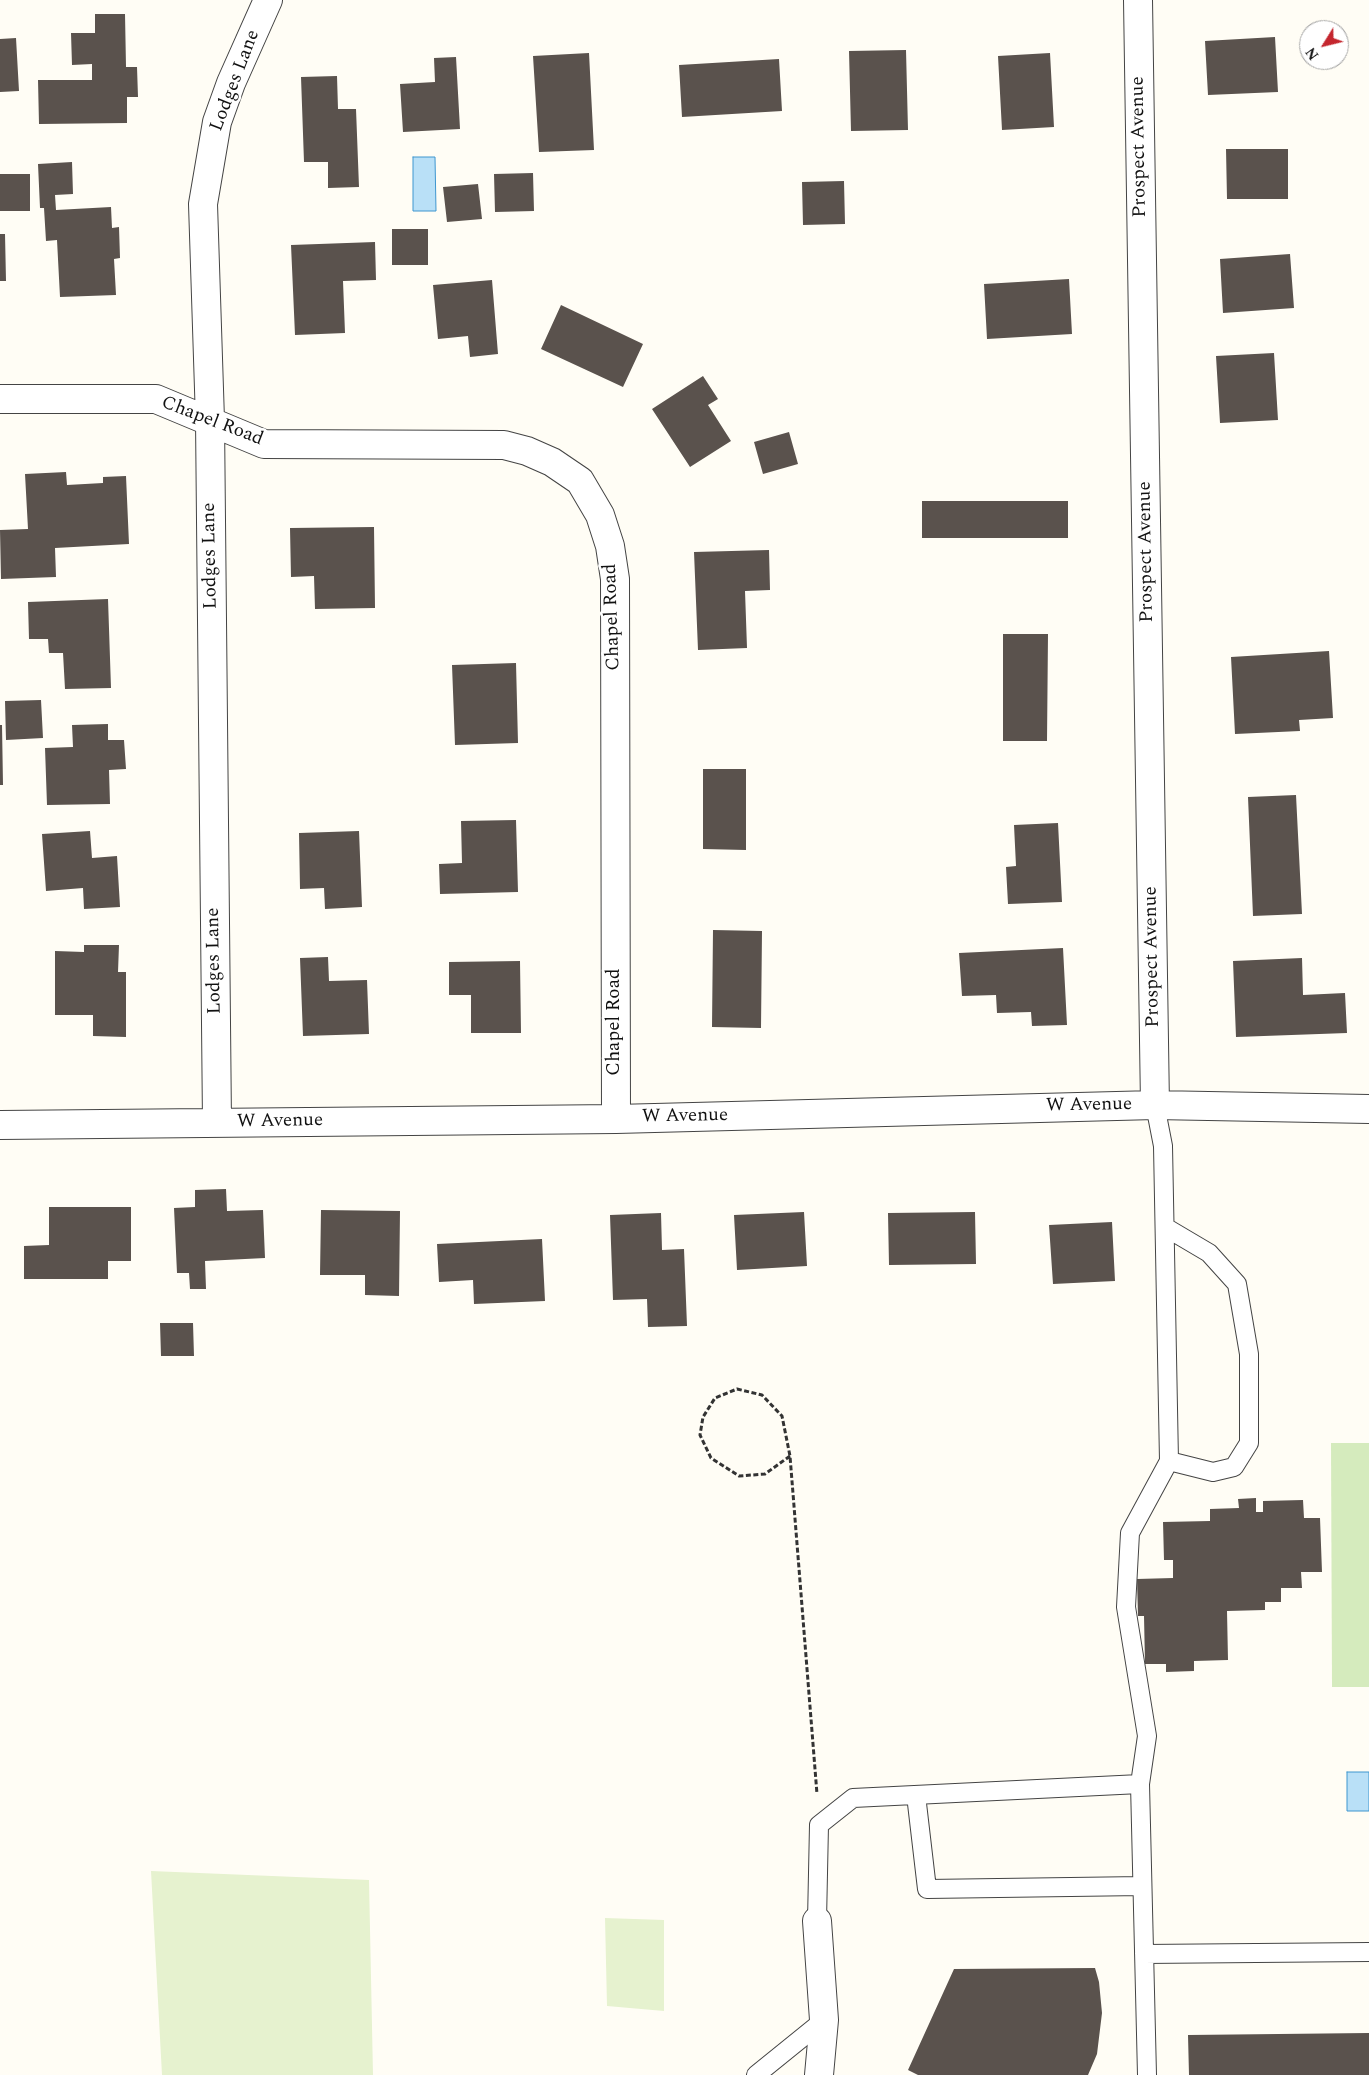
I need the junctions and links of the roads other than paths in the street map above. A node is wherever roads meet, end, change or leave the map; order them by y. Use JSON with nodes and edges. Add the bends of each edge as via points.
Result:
{"nodes":[{"id":1,"x":268,"y":0,"type":"edge"},
{"id":2,"x":1138,"y":0,"type":"edge"},
{"id":3,"x":0,"y":400,"type":"edge"},
{"id":4,"x":210,"y":420,"type":"junction"},
{"id":5,"x":1155,"y":1105,"type":"junction"},
{"id":6,"x":1369,"y":1109,"type":"edge"},
{"id":7,"x":616,"y":1119,"type":"junction"},
{"id":8,"x":217,"y":1123,"type":"junction"},
{"id":9,"x":0,"y":1126,"type":"edge"},
{"id":10,"x":1165,"y":1227,"type":"junction"},
{"id":11,"x":1169,"y":1461,"type":"junction"},
{"id":12,"x":1140,"y":1784,"type":"junction"},
{"id":13,"x":916,"y":1794,"type":"junction"},
{"id":14,"x":1142,"y":1886,"type":"junction"},
{"id":15,"x":817,"y":1921,"type":"joint"},
{"id":16,"x":1369,"y":1952,"type":"edge"},
{"id":17,"x":1144,"y":1954,"type":"junction"},
{"id":18,"x":824,"y":2020,"type":"junction"},
{"id":19,"x":756,"y":2075,"type":"edge"},
{"id":20,"x":819,"y":2075,"type":"edge"},
{"id":21,"x":1147,"y":2075,"type":"edge"}],
"edges":[{"from":1,"to":4,"type":"street","name":"Lodges Lane","via":[[216,122],[203,204]]},
{"from":2,"to":5,"type":"street","name":"Prospect Avenue"},
{"from":3,"to":4,"type":"street","name":"Chapel Road","via":[[156,399]]},
{"from":4,"to":7,"type":"street","name":"Chapel Road","via":[[264,444],[504,445],[552,462],[580,481],[600,515],[610,546],[615,579]]},
{"from":4,"to":8,"type":"street","name":"Lodges Lane"},
{"from":5,"to":6,"type":"street","name":"W Avenue"},
{"from":5,"to":7,"type":"street","name":"W Avenue"},
{"from":5,"to":10,"type":"lane","via":[[1163,1146]]},
{"from":7,"to":8,"type":"street","name":"W Avenue"},
{"from":8,"to":9,"type":"street","name":"W Avenue"},
{"from":10,"to":11,"type":"lane"},
{"from":10,"to":11,"type":"lane","via":[[1209,1253],[1236,1284],[1249,1354],[1249,1443],[1234,1467],[1213,1472]]},
{"from":11,"to":12,"type":"lane","via":[[1130,1533],[1126,1606],[1147,1736]]},
{"from":12,"to":13,"type":"lane"},
{"from":12,"to":14,"type":"lane"},
{"from":13,"to":14,"type":"lane","via":[[927,1889]]},
{"from":13,"to":15,"type":"lane","via":[[852,1798],[819,1824]]},
{"from":14,"to":17,"type":"lane"},
{"from":15,"to":18,"type":"street"},
{"from":16,"to":17,"type":"lane"},
{"from":17,"to":21,"type":"lane"},
{"from":18,"to":19,"type":"lane"},
{"from":18,"to":20,"type":"street"}]}
